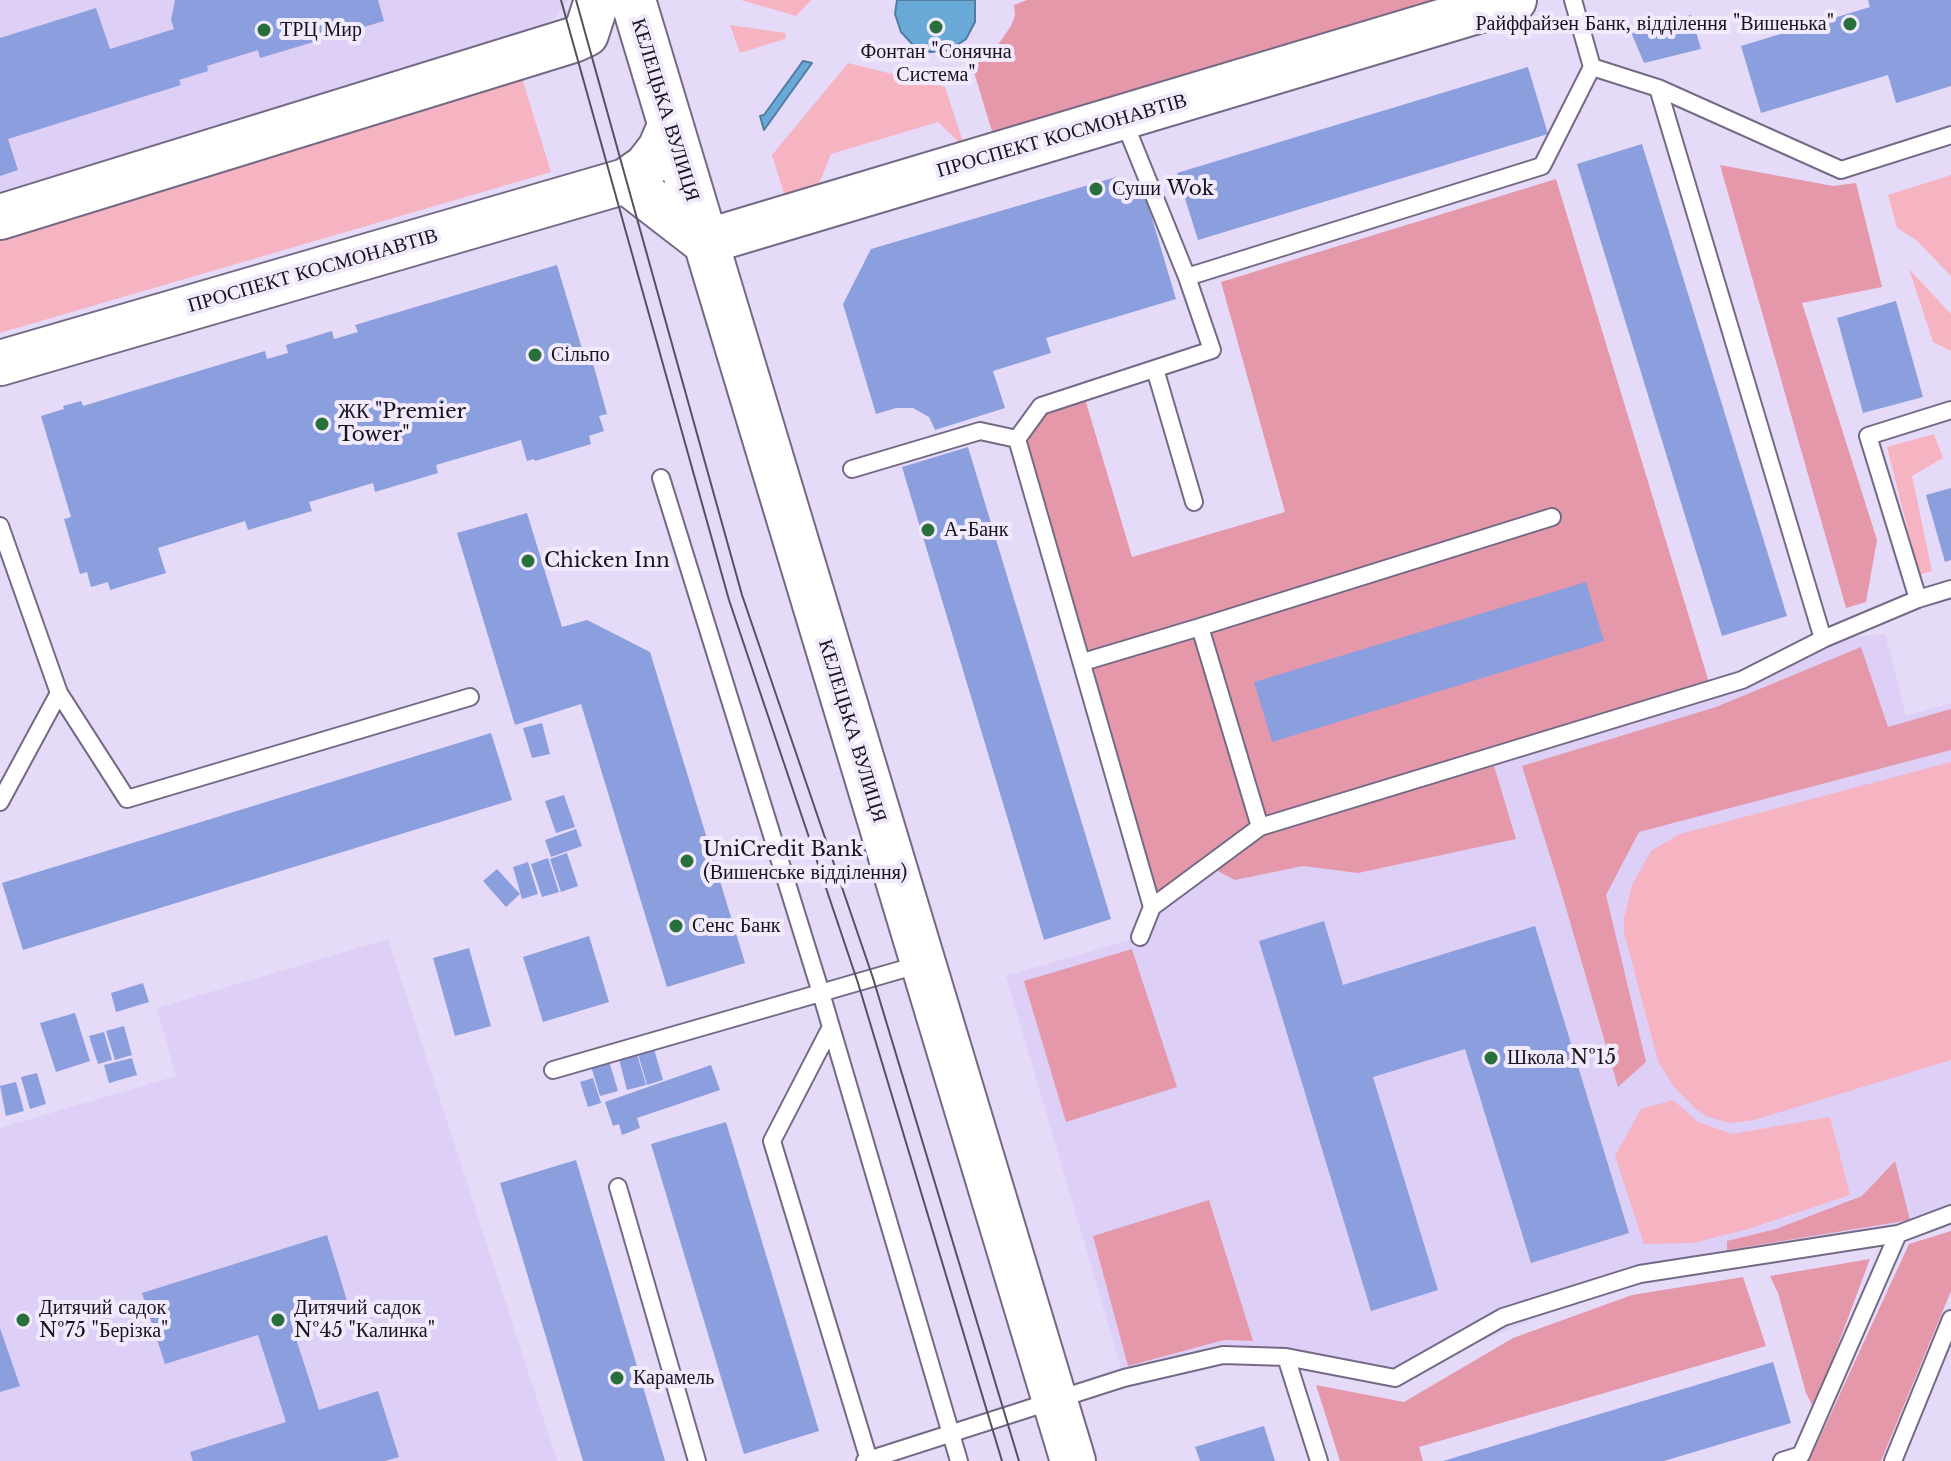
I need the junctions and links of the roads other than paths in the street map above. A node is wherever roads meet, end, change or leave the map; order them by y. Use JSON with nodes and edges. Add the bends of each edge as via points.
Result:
{"nodes":[{"id":1,"x":633,"y":0,"type":"edge"},
{"id":2,"x":1514,"y":0,"type":"edge"},
{"id":3,"x":1573,"y":0,"type":"edge"},
{"id":4,"x":592,"y":17,"type":"edge"},
{"id":5,"x":650,"y":60,"type":"junction"},
{"id":6,"x":1592,"y":67,"type":"junction"},
{"id":7,"x":1658,"y":88,"type":"junction"},
{"id":8,"x":1123,"y":118,"type":"junction"},
{"id":9,"x":670,"y":126,"type":"junction"},
{"id":10,"x":1951,"y":135,"type":"edge"},
{"id":11,"x":626,"y":181,"type":"junction"},
{"id":12,"x":0,"y":217,"type":"edge"},
{"id":13,"x":705,"y":242,"type":"junction"},
{"id":14,"x":1187,"y":277,"type":"junction"},
{"id":15,"x":0,"y":363,"type":"edge"},
{"id":16,"x":1155,"y":369,"type":"junction"},
{"id":17,"x":1951,"y":410,"type":"edge"},
{"id":18,"x":1017,"y":439,"type":"junction"},
{"id":19,"x":852,"y":469,"type":"dead end"},
{"id":20,"x":661,"y":478,"type":"dead end"},
{"id":21,"x":1194,"y":502,"type":"dead end"},
{"id":22,"x":1552,"y":517,"type":"dead end"},
{"id":23,"x":1,"y":533,"type":"edge"},
{"id":24,"x":1951,"y":589,"type":"edge"},
{"id":25,"x":1918,"y":599,"type":"junction"},
{"id":26,"x":1200,"y":627,"type":"junction"},
{"id":27,"x":1823,"y":639,"type":"junction"},
{"id":28,"x":1083,"y":662,"type":"junction"},
{"id":29,"x":59,"y":693,"type":"junction"},
{"id":30,"x":470,"y":697,"type":"dead end"},
{"id":31,"x":0,"y":802,"type":"edge"},
{"id":32,"x":1260,"y":827,"type":"junction"},
{"id":33,"x":1152,"y":907,"type":"junction"},
{"id":34,"x":1140,"y":937,"type":"dead end"},
{"id":35,"x":922,"y":964,"type":"junction"},
{"id":36,"x":821,"y":993,"type":"junction"},
{"id":37,"x":831,"y":1027,"type":"junction"},
{"id":38,"x":553,"y":1070,"type":"dead end"},
{"id":39,"x":618,"y":1187,"type":"dead end"},
{"id":40,"x":1951,"y":1214,"type":"edge"},
{"id":41,"x":1898,"y":1234,"type":"junction"},
{"id":42,"x":1951,"y":1319,"type":"edge"},
{"id":43,"x":1286,"y":1357,"type":"junction"},
{"id":44,"x":1054,"y":1399,"type":"junction"},
{"id":45,"x":950,"y":1433,"type":"junction"},
{"id":46,"x":867,"y":1460,"type":"edge"},
{"id":47,"x":697,"y":1461,"type":"edge"},
{"id":48,"x":959,"y":1461,"type":"edge"},
{"id":49,"x":1073,"y":1461,"type":"edge"},
{"id":50,"x":1319,"y":1461,"type":"edge"},
{"id":51,"x":1782,"y":1461,"type":"edge"},
{"id":52,"x":1893,"y":1461,"type":"edge"}],
"edges":[{"from":1,"to":5,"type":"street","name":"КЕЛЕЦЬКА ВУЛИЦЯ"},
{"from":2,"to":8,"type":"street","name":"ПРОСПЕКТ КОСМОНАВТІВ"},
{"from":3,"to":6,"type":"lane"},
{"from":4,"to":5,"type":"street"},
{"from":4,"to":12,"type":"street"},
{"from":5,"to":9,"type":"street","name":"КЕЛЕЦЬКА ВУЛИЦЯ"},
{"from":6,"to":7,"type":"lane"},
{"from":6,"to":14,"type":"lane","via":[[1542,166]]},
{"from":7,"to":10,"type":"lane","via":[[1841,170]]},
{"from":7,"to":27,"type":"lane"},
{"from":8,"to":13,"type":"street","name":"ПРОСПЕКТ КОСМОНАВТІВ"},
{"from":8,"to":14,"type":"lane"},
{"from":9,"to":11,"type":"street","name":"ПРОСПЕКТ КОСМОНАВТІВ","via":[[646,167]]},
{"from":9,"to":13,"type":"street","name":"КЕЛЕЦЬКА ВУЛИЦЯ"},
{"from":11,"to":13,"type":"street"},
{"from":11,"to":15,"type":"street","name":"ПРОСПЕКТ КОСМОНАВТІВ"},
{"from":13,"to":35,"type":"street","name":"КЕЛЕЦЬКА ВУЛИЦЯ"},
{"from":14,"to":16,"type":"lane","via":[[1212,350]]},
{"from":16,"to":18,"type":"lane","via":[[1041,406]]},
{"from":16,"to":21,"type":"lane"},
{"from":17,"to":25,"type":"lane","via":[[1868,436]]},
{"from":18,"to":19,"type":"lane","via":[[980,431]]},
{"from":18,"to":28,"type":"lane"},
{"from":20,"to":36,"type":"lane"},
{"from":22,"to":26,"type":"lane"},
{"from":23,"to":29,"type":"lane"},
{"from":24,"to":25,"type":"lane"},
{"from":25,"to":27,"type":"lane"},
{"from":26,"to":28,"type":"lane"},
{"from":26,"to":32,"type":"lane"},
{"from":27,"to":32,"type":"lane","via":[[1742,680]]},
{"from":28,"to":33,"type":"lane"},
{"from":29,"to":30,"type":"lane","via":[[127,799]]},
{"from":29,"to":31,"type":"lane"},
{"from":32,"to":33,"type":"lane"},
{"from":33,"to":34,"type":"lane"},
{"from":35,"to":36,"type":"lane"},
{"from":35,"to":44,"type":"street","name":"КЕЛЕЦЬКА ВУЛИЦЯ"},
{"from":36,"to":37,"type":"lane"},
{"from":36,"to":38,"type":"lane"},
{"from":37,"to":45,"type":"lane"},
{"from":37,"to":46,"type":"lane","via":[[772,1141]]},
{"from":39,"to":47,"type":"lane"},
{"from":40,"to":41,"type":"lane"},
{"from":41,"to":43,"type":"lane","via":[[1640,1274],[1503,1317],[1395,1378]]},
{"from":41,"to":51,"type":"lane","via":[[1801,1455]]},
{"from":42,"to":52,"type":"lane"},
{"from":43,"to":44,"type":"lane","via":[[1223,1355]]},
{"from":43,"to":50,"type":"lane"},
{"from":44,"to":45,"type":"lane"},
{"from":44,"to":49,"type":"street","name":"КЕЛЕЦЬКА ВУЛИЦЯ"},
{"from":45,"to":46,"type":"lane"},
{"from":45,"to":48,"type":"lane"}]}
